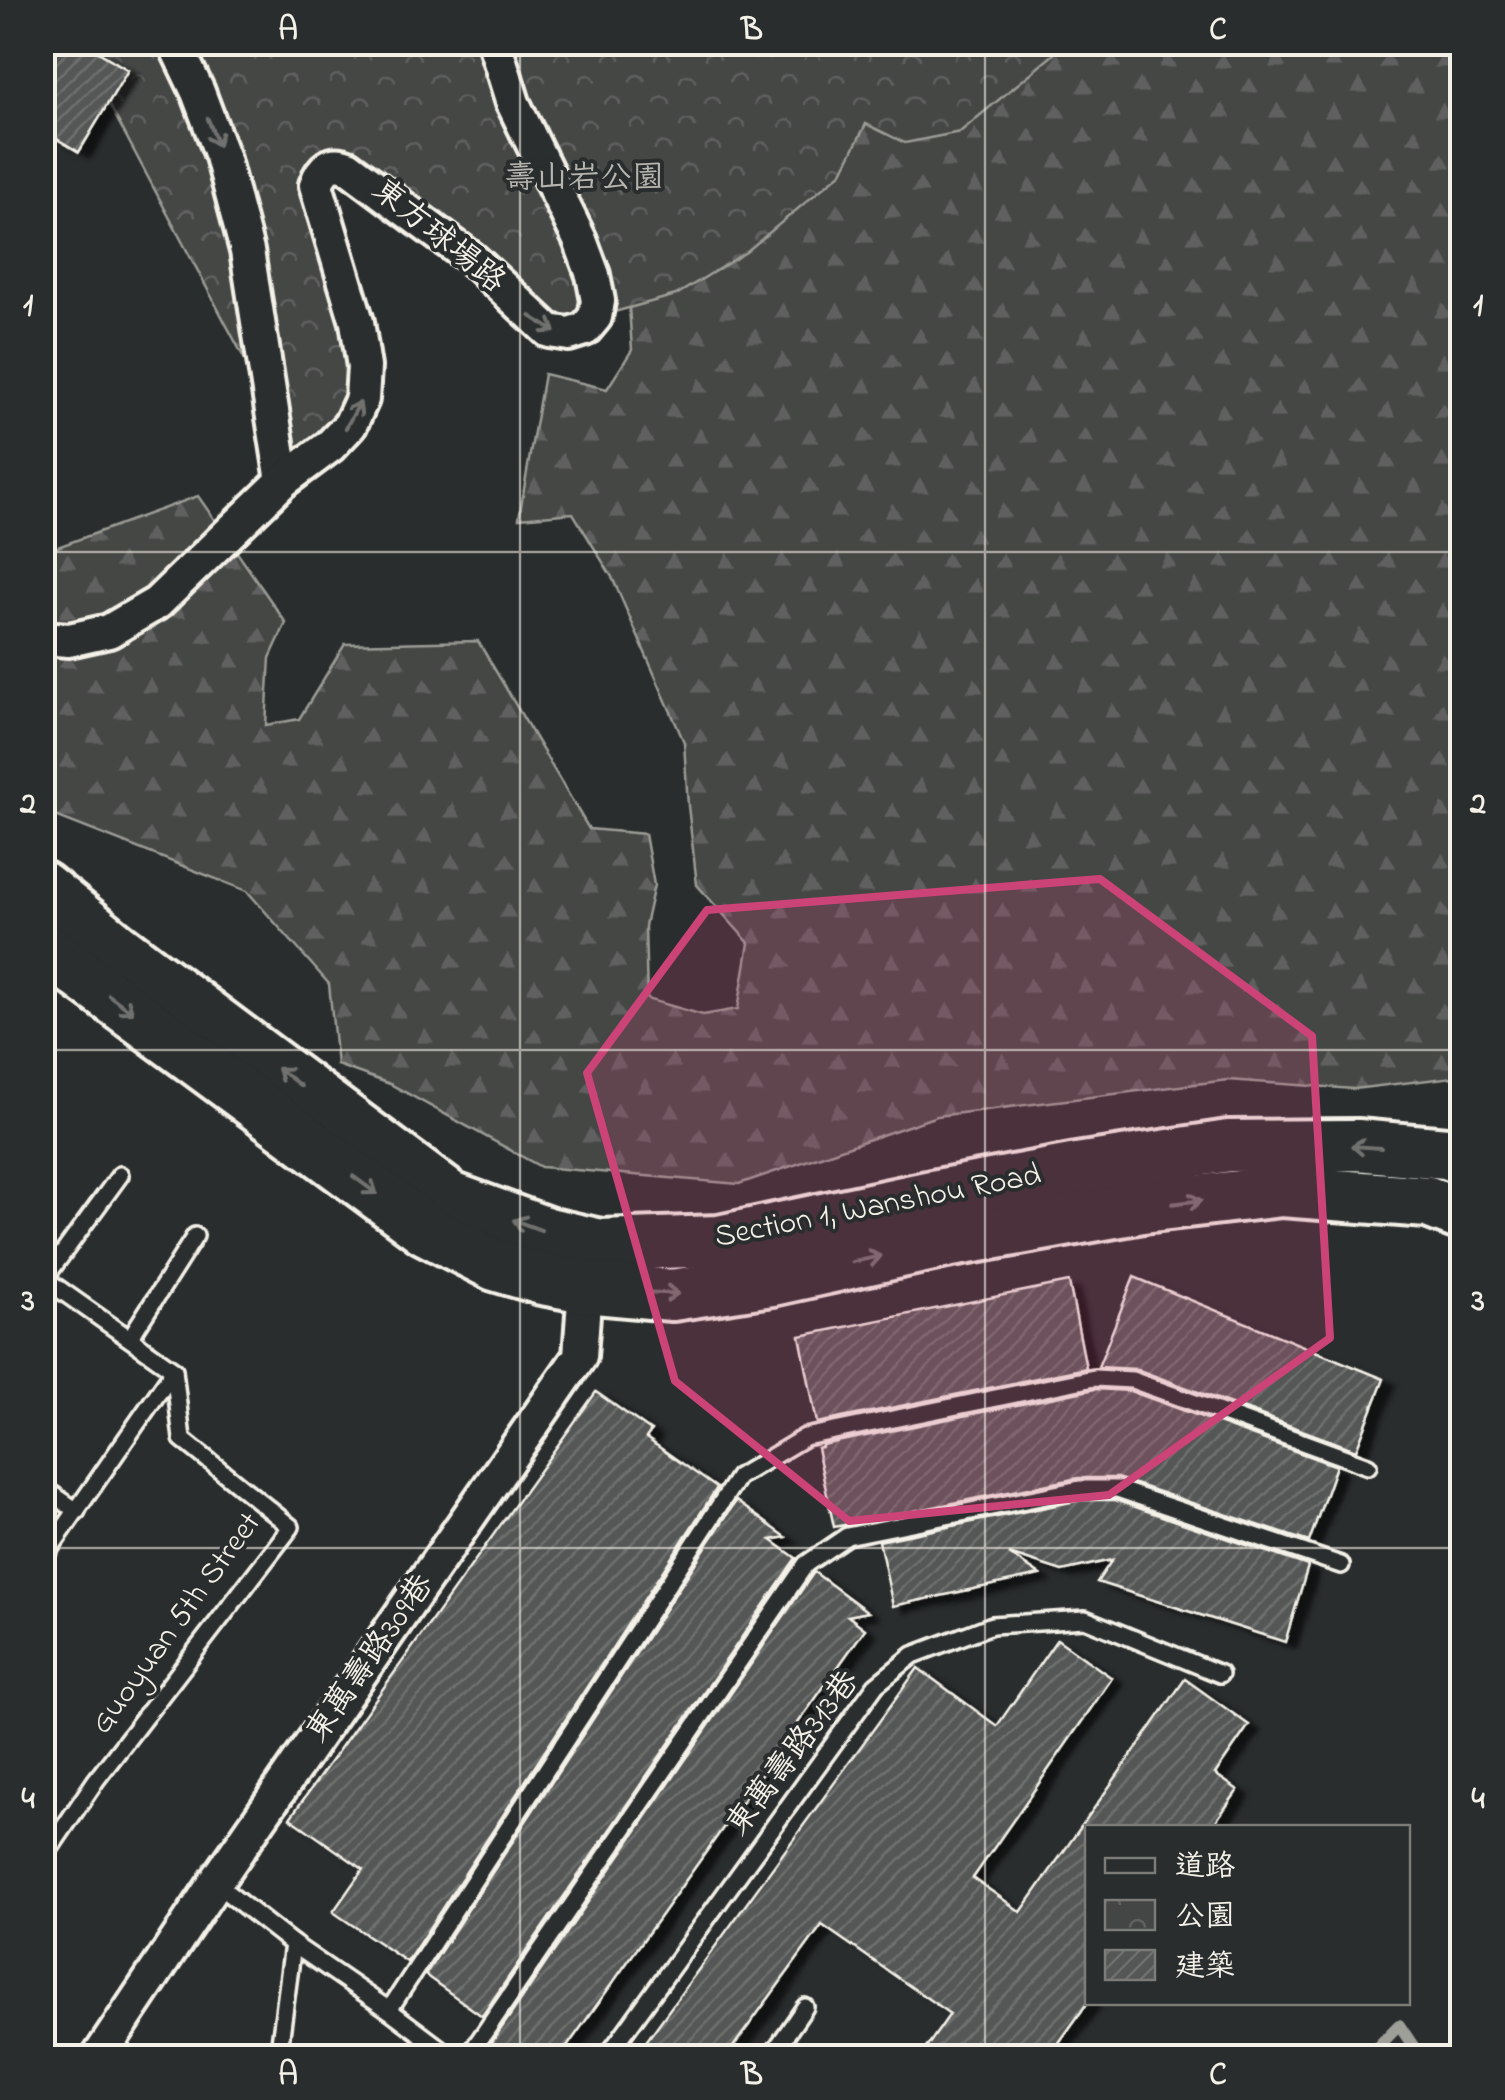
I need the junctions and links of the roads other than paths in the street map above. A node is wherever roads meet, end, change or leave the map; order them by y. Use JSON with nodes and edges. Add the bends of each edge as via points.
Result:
{"nodes":[{"id":1,"x":174,"y":42,"type":"edge"},
{"id":2,"x":494,"y":42,"type":"edge"},
{"id":3,"x":283,"y":481,"type":"junction"},
{"id":4,"x":42,"y":638,"type":"edge"},
{"id":5,"x":42,"y":887,"type":"edge"},
{"id":6,"x":42,"y":946,"type":"edge"},
{"id":7,"x":1462,"y":1160,"type":"edge"},
{"id":8,"x":120,"y":1175,"type":"dead end"},
{"id":9,"x":1462,"y":1214,"type":"edge"},
{"id":10,"x":195,"y":1236,"type":"dead end"},
{"id":11,"x":593,"y":1266,"type":"junction"},
{"id":12,"x":43,"y":1279,"type":"edge"},
{"id":13,"x":130,"y":1338,"type":"junction"},
{"id":14,"x":174,"y":1370,"type":"junction"},
{"id":15,"x":1368,"y":1466,"type":"dead end"},
{"id":16,"x":42,"y":1487,"type":"edge"},
{"id":17,"x":76,"y":1510,"type":"junction"},
{"id":18,"x":42,"y":1560,"type":"edge"},
{"id":19,"x":1341,"y":1564,"type":"dead end"},
{"id":20,"x":1220,"y":1674,"type":"dead end"},
{"id":21,"x":42,"y":1860,"type":"edge"},
{"id":22,"x":215,"y":1884,"type":"junction"},
{"id":23,"x":294,"y":1944,"type":"junction"},
{"id":24,"x":805,"y":2007,"type":"dead end"},
{"id":25,"x":389,"y":2010,"type":"junction"},
{"id":26,"x":98,"y":2058,"type":"edge"},
{"id":27,"x":278,"y":2058,"type":"edge"},
{"id":28,"x":453,"y":2058,"type":"edge"},
{"id":29,"x":467,"y":2058,"type":"edge"},
{"id":30,"x":606,"y":2058,"type":"edge"},
{"id":31,"x":770,"y":2058,"type":"edge"}],
"edges":[{"from":1,"to":3,"type":"street","one_way":true,"via":[[222,156],[247,251]]},
{"from":3,"to":2,"type":"street","name":"東方球場路","one_way":true,"via":[[340,436],[362,398],[357,322],[316,185],[329,165],[348,167],[472,259],[549,331],[569,334],[596,318],[593,275],[513,103]]},
{"from":3,"to":4,"type":"street","name":"東方球場路","via":[[156,604],[109,631]]},
{"from":11,"to":5,"type":"main road","name":"Section 1, Wanshou Road","one_way":true,"via":[[548,1233],[451,1198]]},
{"from":6,"to":11,"type":"main road","name":"Section 1, Wanshou Road","one_way":true,"via":[[425,1229],[542,1280]]},
{"from":7,"to":11,"type":"main road","name":"Section 1, Wanshou Road","one_way":true,"via":[[1357,1145],[1229,1146],[932,1196]]},
{"from":8,"to":12,"type":"lane"},
{"from":11,"to":9,"type":"main road","name":"Section 1, Wanshou Road","one_way":true,"via":[[672,1296],[1143,1207],[1282,1191],[1428,1202]]},
{"from":10,"to":13,"type":"lane"},
{"from":11,"to":22,"type":"street","name":"東萬壽路309巷","via":[[580,1356]]},
{"from":12,"to":13,"type":"lane"},
{"from":13,"to":14,"type":"lane"},
{"from":14,"to":17,"type":"lane"},
{"from":14,"to":21,"type":"lane","name":"Guoyuan 5th Street","via":[[182,1439],[290,1527]]},
{"from":15,"to":25,"type":"lane","via":[[1132,1380],[1094,1378],[805,1437],[738,1477]]},
{"from":16,"to":17,"type":"lane"},
{"from":17,"to":18,"type":"lane"},
{"from":19,"to":29,"type":"lane","via":[[1116,1490],[1080,1489],[848,1536],[806,1564]]},
{"from":20,"to":30,"type":"lane","name":"東萬壽路313巷","via":[[1085,1618],[992,1625],[912,1655],[876,1685]]},
{"from":22,"to":23,"type":"lane"},
{"from":22,"to":26,"type":"street","name":"東萬壽路309巷"},
{"from":23,"to":25,"type":"lane"},
{"from":23,"to":27,"type":"lane"},
{"from":24,"to":31,"type":"lane"},
{"from":25,"to":28,"type":"lane"}]}
